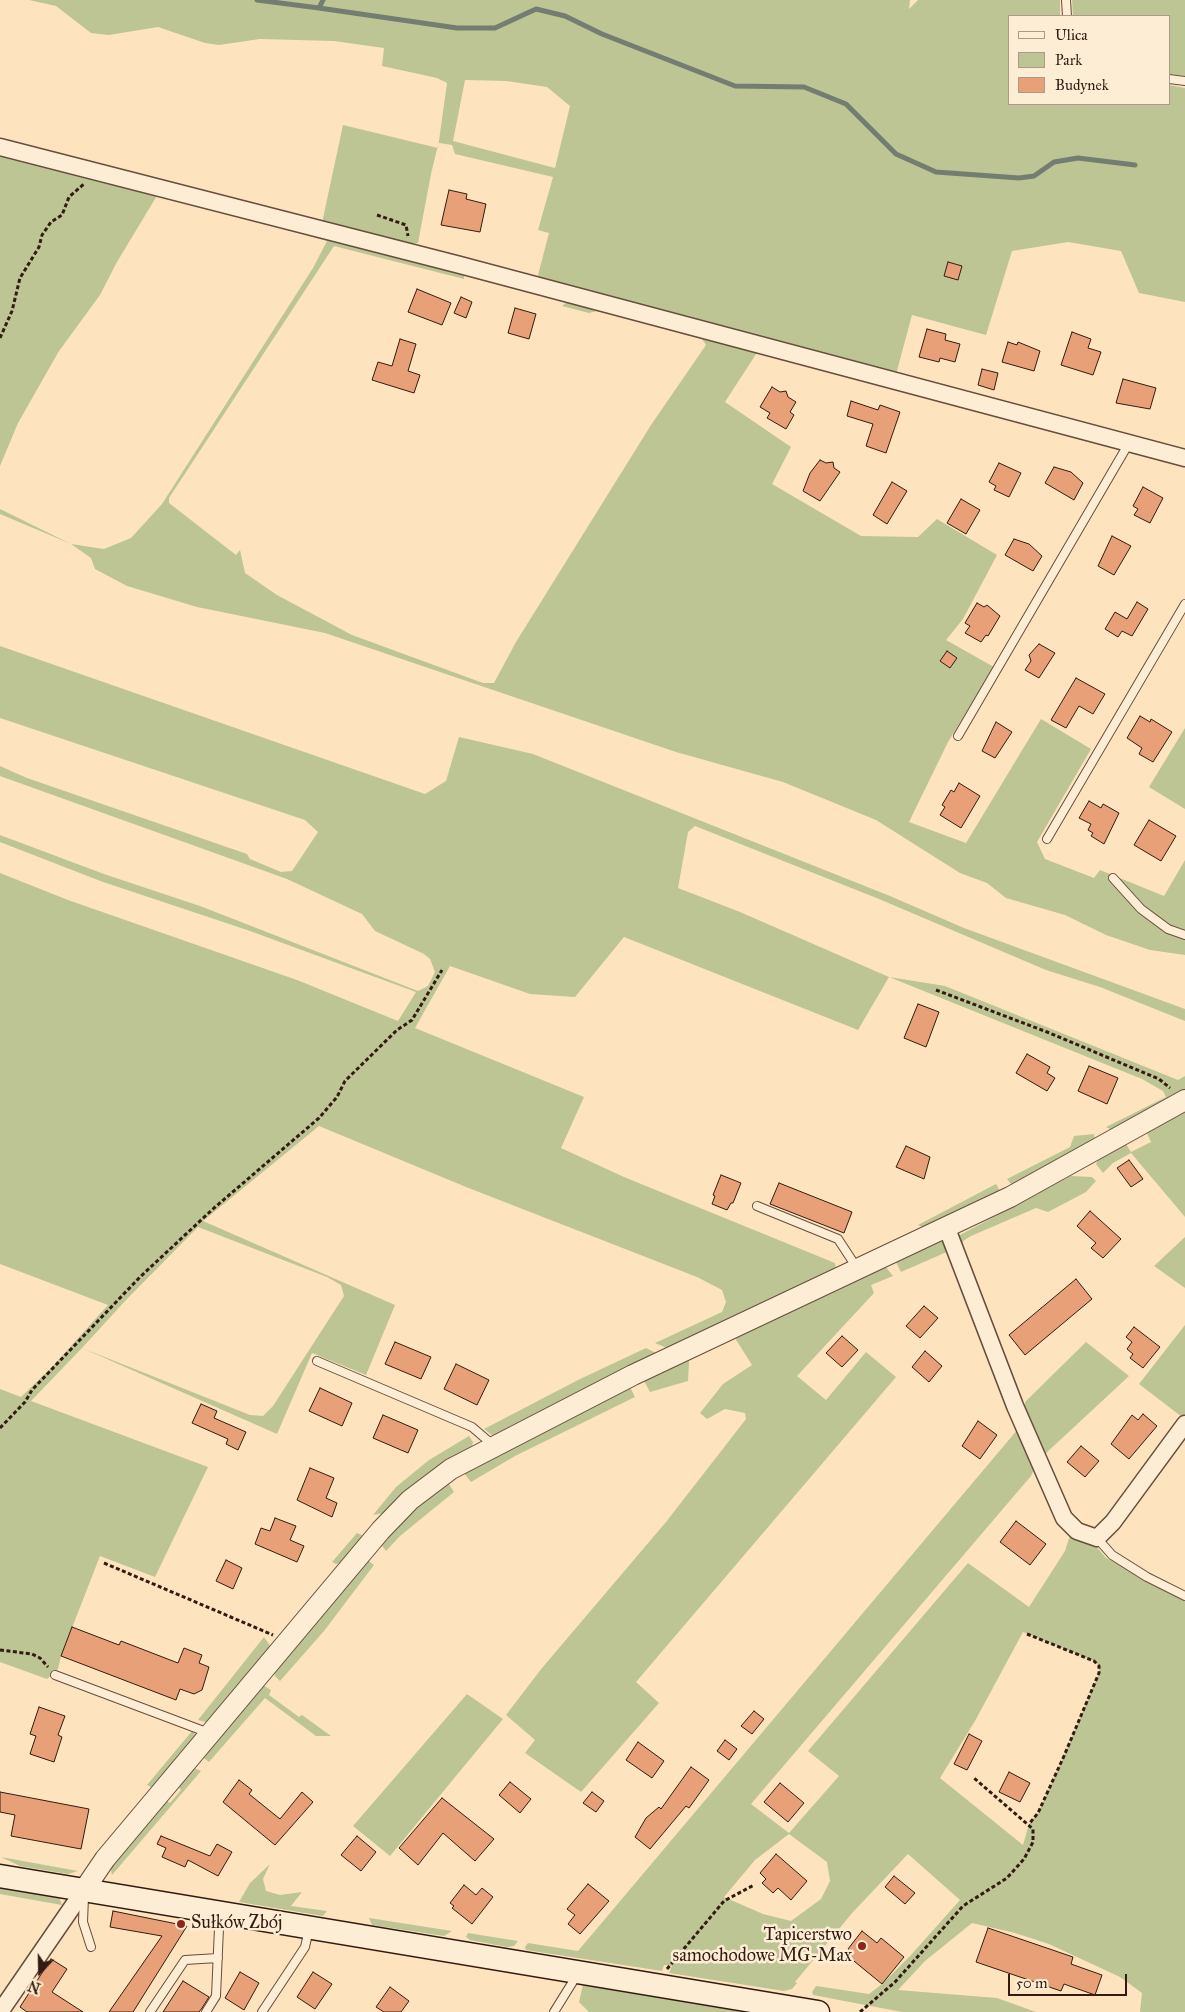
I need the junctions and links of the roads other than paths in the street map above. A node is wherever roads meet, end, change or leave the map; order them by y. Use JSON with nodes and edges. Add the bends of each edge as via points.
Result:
{"nodes":[{"id":1,"x":1066,"y":0,"type":"edge"},
{"id":2,"x":1067,"y":15,"type":"edge"},
{"id":3,"x":1170,"y":79,"type":"edge"},
{"id":4,"x":1185,"y":82,"type":"edge"},
{"id":5,"x":0,"y":147,"type":"edge"},
{"id":6,"x":1129,"y":443,"type":"junction"},
{"id":7,"x":1185,"y":458,"type":"edge"},
{"id":8,"x":1185,"y":604,"type":"edge"},
{"id":9,"x":958,"y":736,"type":"dead end"},
{"id":10,"x":1047,"y":839,"type":"dead end"},
{"id":11,"x":1113,"y":878,"type":"dead end"},
{"id":12,"x":1185,"y":935,"type":"edge"},
{"id":13,"x":1182,"y":1102,"type":"edge"},
{"id":14,"x":757,"y":1206,"type":"dead end"},
{"id":15,"x":946,"y":1226,"type":"junction"},
{"id":16,"x":856,"y":1268,"type":"junction"},
{"id":17,"x":317,"y":1361,"type":"dead end"},
{"id":18,"x":1185,"y":1424,"type":"edge"},
{"id":19,"x":493,"y":1445,"type":"junction"},
{"id":20,"x":1097,"y":1538,"type":"junction"},
{"id":21,"x":1185,"y":1596,"type":"edge"},
{"id":22,"x":55,"y":1675,"type":"road end"},
{"id":23,"x":211,"y":1734,"type":"junction"},
{"id":24,"x":0,"y":1876,"type":"edge"},
{"id":25,"x":84,"y":1890,"type":"junction"},
{"id":26,"x":226,"y":1913,"type":"junction"},
{"id":27,"x":309,"y":1927,"type":"junction"},
{"id":28,"x":91,"y":1947,"type":"dead end"},
{"id":29,"x":218,"y":1958,"type":"junction"},
{"id":30,"x":579,"y":1971,"type":"junction"},
{"id":31,"x":0,"y":2012,"type":"edge"},
{"id":32,"x":150,"y":2012,"type":"edge"},
{"id":33,"x":206,"y":2012,"type":"edge"},
{"id":34,"x":262,"y":2012,"type":"edge"},
{"id":35,"x":554,"y":2012,"type":"edge"},
{"id":36,"x":818,"y":2012,"type":"edge"}],
"edges":[{"from":1,"to":2,"type":"lane"},
{"from":3,"to":4,"type":"lane"},
{"from":5,"to":6,"type":"street"},
{"from":6,"to":7,"type":"street"},
{"from":6,"to":9,"type":"lane"},
{"from":8,"to":10,"type":"lane"},
{"from":11,"to":12,"type":"lane","via":[[1141,909],[1168,929]]},
{"from":13,"to":15,"type":"street","via":[[1010,1197]]},
{"from":14,"to":16,"type":"lane","via":[[838,1239]]},
{"from":15,"to":16,"type":"street"},
{"from":15,"to":20,"type":"street","via":[[1015,1406],[1064,1518],[1077,1531]]},
{"from":16,"to":19,"type":"street"},
{"from":17,"to":19,"type":"lane","via":[[472,1427]]},
{"from":18,"to":20,"type":"street","via":[[1113,1522]]},
{"from":19,"to":23,"type":"street","via":[[451,1469],[410,1500],[381,1530]]},
{"from":20,"to":21,"type":"lane","via":[[1112,1555]]},
{"from":22,"to":23,"type":"lane"},
{"from":23,"to":25,"type":"street","via":[[106,1859]]},
{"from":24,"to":25,"type":"main road"},
{"from":25,"to":26,"type":"main road"},
{"from":25,"to":28,"type":"lane","via":[[83,1922]]},
{"from":25,"to":31,"type":"street"},
{"from":26,"to":27,"type":"main road"},
{"from":26,"to":29,"type":"lane","via":[[219,1928]]},
{"from":27,"to":30,"type":"main road"},
{"from":27,"to":34,"type":"lane","via":[[305,1947]]},
{"from":29,"to":32,"type":"lane","via":[[185,1960]]},
{"from":29,"to":33,"type":"lane","via":[[216,1996]]},
{"from":30,"to":35,"type":"lane"},
{"from":30,"to":36,"type":"main road"}]}
